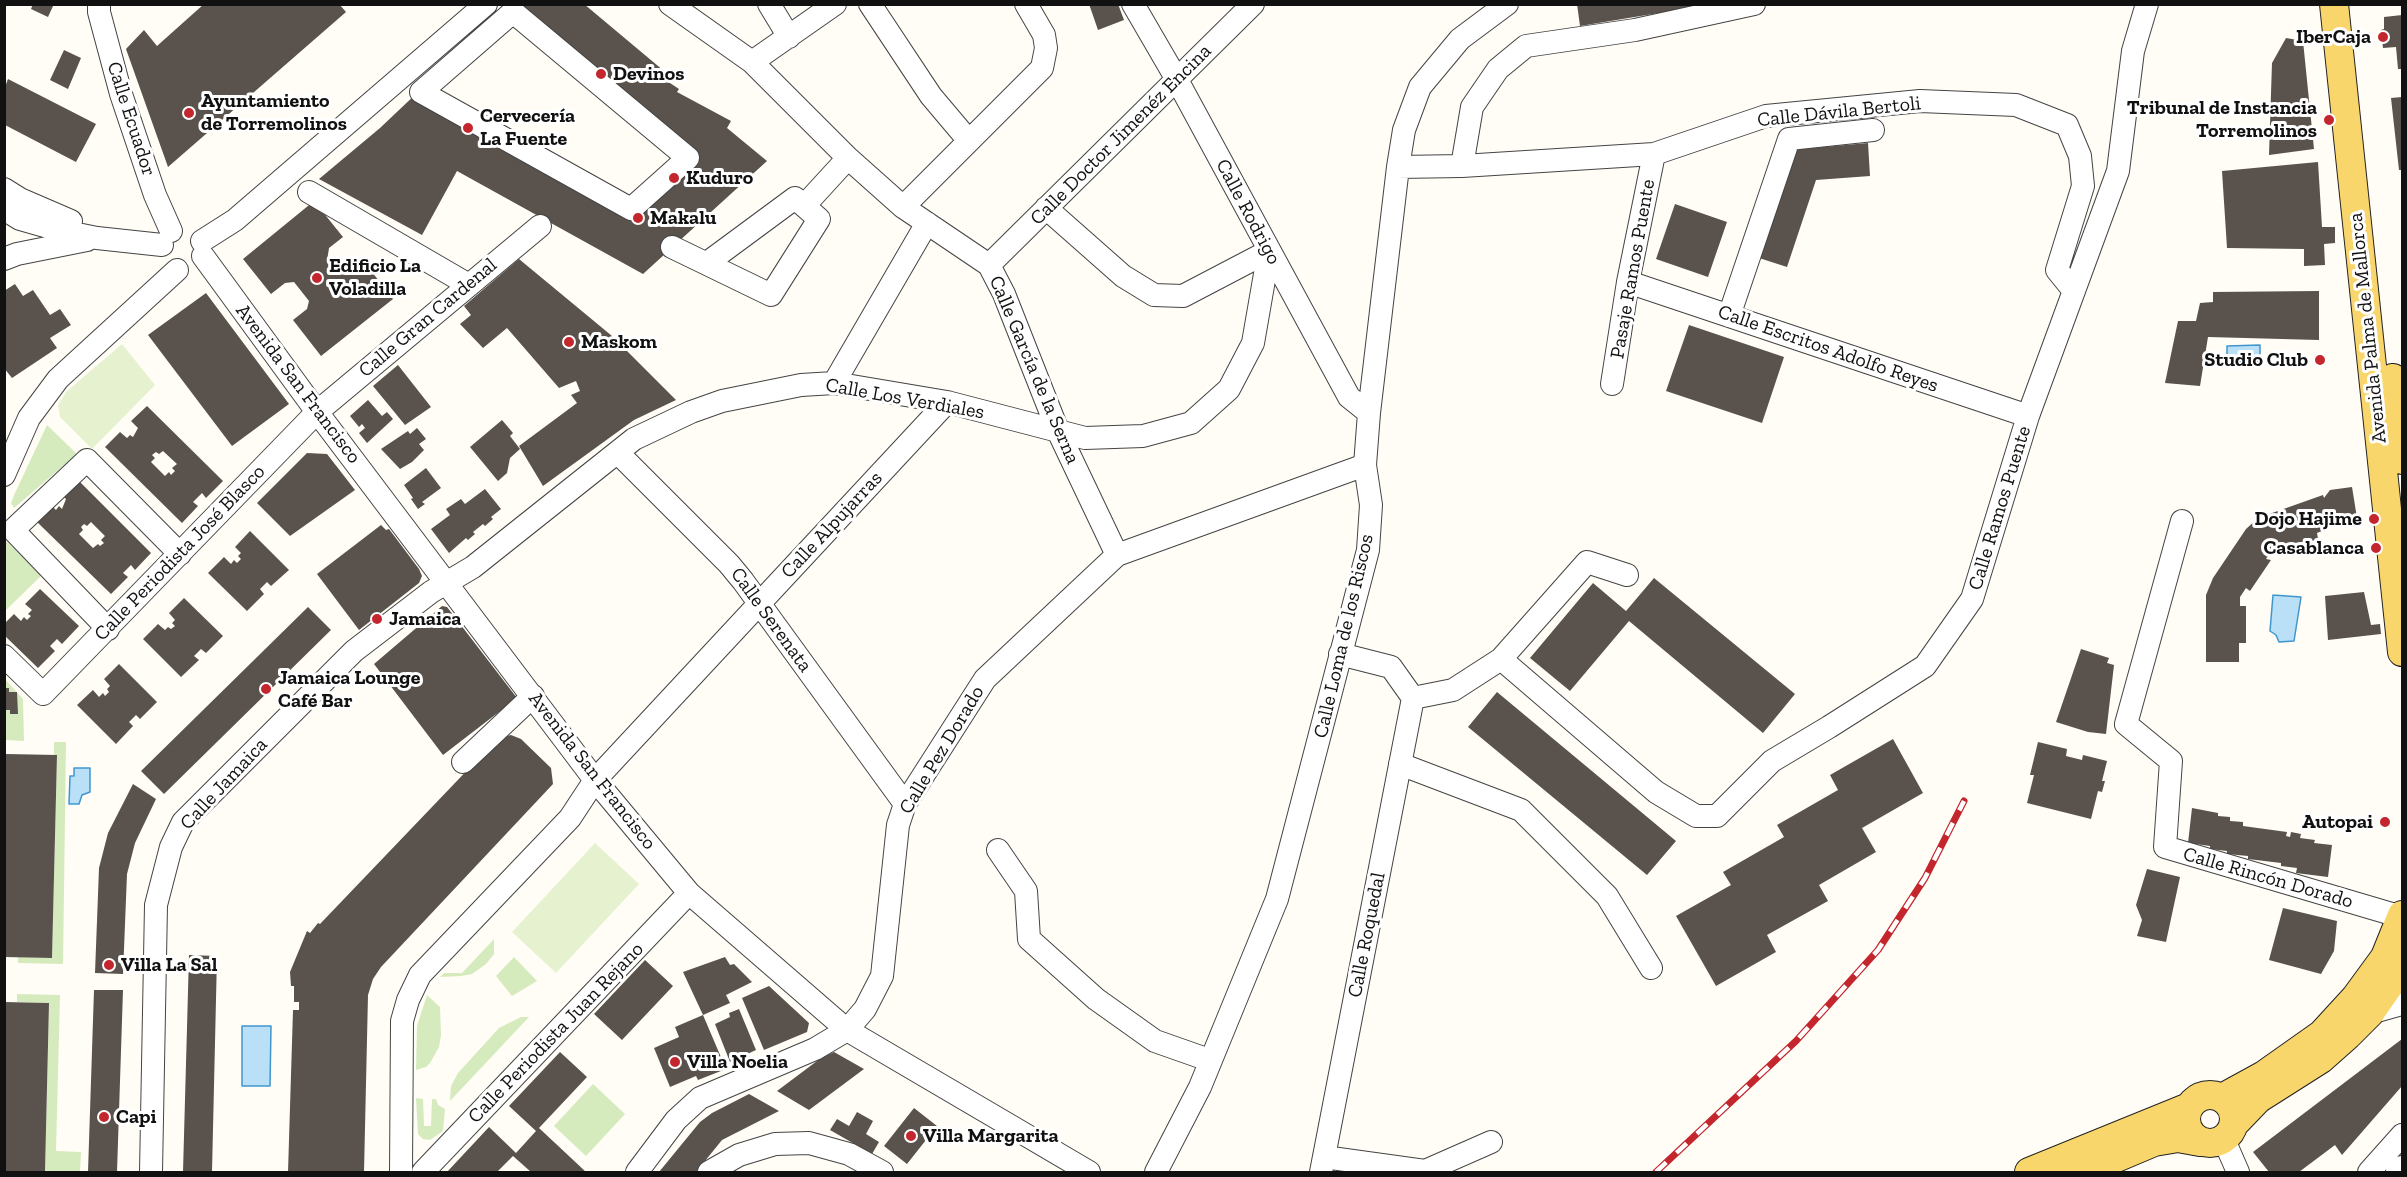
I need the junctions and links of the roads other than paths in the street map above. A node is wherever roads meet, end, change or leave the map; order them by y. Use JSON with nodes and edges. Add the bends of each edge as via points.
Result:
{"nodes":[{"id":1,"x":99,"y":4,"type":"edge"},
{"id":2,"x":486,"y":4,"type":"edge"},
{"id":3,"x":670,"y":4,"type":"edge"},
{"id":4,"x":769,"y":4,"type":"edge"},
{"id":5,"x":835,"y":4,"type":"edge"},
{"id":6,"x":870,"y":4,"type":"edge"},
{"id":7,"x":1026,"y":4,"type":"edge"},
{"id":8,"x":1133,"y":4,"type":"edge"},
{"id":9,"x":1253,"y":4,"type":"edge"},
{"id":10,"x":1507,"y":4,"type":"edge"},
{"id":11,"x":1754,"y":4,"type":"edge"},
{"id":12,"x":2147,"y":4,"type":"edge"},
{"id":13,"x":2334,"y":4,"type":"edge"},
{"id":14,"x":2354,"y":4,"type":"edge"},
{"id":15,"x":513,"y":12,"type":"joint"},
{"id":16,"x":789,"y":37,"type":"junction"},
{"id":17,"x":752,"y":62,"type":"junction"},
{"id":18,"x":1176,"y":78,"type":"junction"},
{"id":19,"x":1873,"y":130,"type":"dead end"},
{"id":20,"x":969,"y":141,"type":"junction"},
{"id":21,"x":1654,"y":154,"type":"junction"},
{"id":22,"x":848,"y":158,"type":"junction"},
{"id":23,"x":1462,"y":166,"type":"junction"},
{"id":24,"x":1398,"y":167,"type":"junction"},
{"id":25,"x":4,"y":189,"type":"edge"},
{"id":26,"x":309,"y":192,"type":"dead end"},
{"id":27,"x":804,"y":206,"type":"junction"},
{"id":28,"x":903,"y":207,"type":"junction"},
{"id":29,"x":1046,"y":208,"type":"junction"},
{"id":30,"x":4,"y":209,"type":"edge"},
{"id":31,"x":927,"y":223,"type":"junction"},
{"id":32,"x":540,"y":226,"type":"dead end"},
{"id":33,"x":97,"y":238,"type":"junction"},
{"id":34,"x":166,"y":238,"type":"junction"},
{"id":35,"x":672,"y":247,"type":"dead end"},
{"id":36,"x":203,"y":248,"type":"junction"},
{"id":37,"x":1269,"y":251,"type":"junction"},
{"id":38,"x":4,"y":259,"type":"edge"},
{"id":39,"x":707,"y":263,"type":"junction"},
{"id":40,"x":989,"y":265,"type":"junction"},
{"id":41,"x":177,"y":270,"type":"junction"},
{"id":42,"x":1628,"y":282,"type":"junction"},
{"id":43,"x":469,"y":285,"type":"junction"},
{"id":44,"x":2074,"y":291,"type":"junction"},
{"id":45,"x":1729,"y":316,"type":"junction"},
{"id":46,"x":834,"y":383,"type":"junction"},
{"id":47,"x":1612,"y":384,"type":"dead end"},
{"id":48,"x":947,"y":402,"type":"junction"},
{"id":49,"x":317,"y":412,"type":"junction"},
{"id":50,"x":1369,"y":413,"type":"junction"},
{"id":51,"x":2028,"y":416,"type":"junction"},
{"id":52,"x":1058,"y":431,"type":"junction"},
{"id":53,"x":618,"y":453,"type":"junction"},
{"id":54,"x":2403,"y":460,"type":"edge"},
{"id":55,"x":1365,"y":465,"type":"junction"},
{"id":56,"x":4,"y":475,"type":"edge"},
{"id":57,"x":2182,"y":520,"type":"dead end"},
{"id":58,"x":180,"y":554,"type":"junction"},
{"id":59,"x":1117,"y":555,"type":"junction"},
{"id":60,"x":1627,"y":575,"type":"dead end"},
{"id":61,"x":447,"y":582,"type":"junction"},
{"id":62,"x":759,"y":602,"type":"junction"},
{"id":63,"x":108,"y":629,"type":"junction"},
{"id":64,"x":2403,"y":652,"type":"edge"},
{"id":65,"x":1340,"y":654,"type":"junction"},
{"id":66,"x":4,"y":657,"type":"edge"},
{"id":67,"x":1501,"y":659,"type":"junction"},
{"id":68,"x":533,"y":696,"type":"junction"},
{"id":69,"x":1413,"y":698,"type":"junction"},
{"id":70,"x":463,"y":762,"type":"dead end"},
{"id":71,"x":1401,"y":764,"type":"junction"},
{"id":72,"x":595,"y":780,"type":"junction"},
{"id":73,"x":905,"y":804,"type":"junction"},
{"id":74,"x":999,"y":850,"type":"dead end"},
{"id":75,"x":689,"y":893,"type":"junction"},
{"id":76,"x":2402,"y":916,"type":"edge"},
{"id":77,"x":2403,"y":967,"type":"edge"},
{"id":78,"x":1651,"y":968,"type":"dead end"},
{"id":79,"x":2403,"y":1004,"type":"edge"},
{"id":80,"x":2370,"y":1013,"type":"junction"},
{"id":81,"x":847,"y":1030,"type":"junction"},
{"id":82,"x":1209,"y":1060,"type":"junction"},
{"id":83,"x":2222,"y":1098,"type":"junction"},
{"id":84,"x":2189,"y":1107,"type":"junction"},
{"id":85,"x":2219,"y":1135,"type":"junction"},
{"id":86,"x":2403,"y":1135,"type":"edge"},
{"id":87,"x":1491,"y":1142,"type":"dead end"},
{"id":88,"x":1323,"y":1165,"type":"edge"},
{"id":89,"x":2403,"y":1167,"type":"edge"},
{"id":90,"x":151,"y":1173,"type":"edge"},
{"id":91,"x":401,"y":1173,"type":"edge"},
{"id":92,"x":423,"y":1173,"type":"edge"},
{"id":93,"x":637,"y":1173,"type":"edge"},
{"id":94,"x":709,"y":1173,"type":"edge"},
{"id":95,"x":882,"y":1173,"type":"edge"},
{"id":96,"x":1089,"y":1173,"type":"edge"},
{"id":97,"x":1156,"y":1173,"type":"edge"},
{"id":98,"x":2030,"y":1173,"type":"edge"},
{"id":99,"x":2083,"y":1173,"type":"edge"},
{"id":100,"x":2238,"y":1173,"type":"edge"},
{"id":101,"x":2369,"y":1173,"type":"edge"},
{"id":102,"x":2397,"y":1173,"type":"edge"}],
"edges":[{"from":1,"to":34,"type":"street","name":"Calle Ecuador","via":[[121,94]]},
{"from":2,"to":36,"type":"street"},
{"from":3,"to":17,"type":"street","name":"Calle García de la Serna"},
{"from":4,"to":16,"type":"street"},
{"from":5,"to":16,"type":"street"},
{"from":6,"to":20,"type":"street","via":[[931,96]]},
{"from":7,"to":20,"type":"street","via":[[1044,35],[1042,68]]},
{"from":8,"to":18,"type":"street","name":"Calle Rodrigo"},
{"from":9,"to":18,"type":"street","name":"Calle Doctor Jimenéz Encina"},
{"from":10,"to":24,"type":"street","name":"Calle Loma de los Riscos","via":[[1460,39],[1420,87],[1404,130]]},
{"from":11,"to":23,"type":"street","via":[[1635,30],[1526,46],[1498,69],[1472,107]]},
{"from":12,"to":44,"type":"street","name":"Calle Ramos Puente","via":[[2133,51],[2118,171]]},
{"from":13,"to":64,"type":"main road","name":"Avenida Palma de Mallorca"},
{"from":14,"to":54,"type":"main road","name":"Avenida Palma de Mallorca"},
{"from":15,"to":15,"type":"street","via":[[688,158],[631,208],[421,92]]},
{"from":16,"to":17,"type":"street"},
{"from":17,"to":22,"type":"street","name":"Calle García de la Serna"},
{"from":18,"to":29,"type":"street","name":"Calle Doctor Jimenéz Encina"},
{"from":18,"to":37,"type":"street","name":"Calle Rodrigo"},
{"from":19,"to":45,"type":"street","via":[[1789,138]]},
{"from":20,"to":28,"type":"street"},
{"from":21,"to":23,"type":"street","name":"Calle Dávila Bertoli"},
{"from":21,"to":42,"type":"street","name":"Pasaje Ramos Puente"},
{"from":21,"to":44,"type":"street","name":"Calle Dávila Bertoli","via":[[1767,116],[1920,101],[2016,105],[2067,125],[2080,156],[2083,186],[2057,270]]},
{"from":22,"to":27,"type":"street"},
{"from":22,"to":28,"type":"street","name":"Calle García de la Serna"},
{"from":23,"to":24,"type":"street","name":"Calle Dávila Bertoli"},
{"from":24,"to":50,"type":"street","name":"Calle Loma de los Riscos"},
{"from":25,"to":33,"type":"street","via":[[70,220]]},
{"from":26,"to":43,"type":"street"},
{"from":27,"to":39,"type":"street","via":[[795,198]]},
{"from":27,"to":39,"type":"street","via":[[819,219],[771,295]]},
{"from":28,"to":31,"type":"street","name":"Calle García de la Serna"},
{"from":29,"to":37,"type":"street","via":[[1123,276],[1154,295],[1183,296]]},
{"from":29,"to":40,"type":"street","name":"Calle Doctor Jimenéz Encina"},
{"from":30,"to":33,"type":"street","via":[[20,219]]},
{"from":31,"to":40,"type":"street","name":"Calle García de la Serna"},
{"from":31,"to":46,"type":"street"},
{"from":32,"to":43,"type":"street","name":"Calle Gran Cardenal"},
{"from":33,"to":34,"type":"street"},
{"from":33,"to":38,"type":"street"},
{"from":34,"to":36,"type":"street","via":[[178,229],[192,231]]},
{"from":34,"to":41,"type":"street","via":[[162,256]]},
{"from":35,"to":39,"type":"street"},
{"from":36,"to":41,"type":"street","via":[[198,265]]},
{"from":36,"to":49,"type":"street","name":"Avenida San Francisco"},
{"from":37,"to":50,"type":"street","name":"Calle Rodrigo","via":[[1349,398]]},
{"from":37,"to":52,"type":"street","name":"Calle Los Verdiales","via":[[1253,343],[1229,389],[1191,423],[1143,436],[1085,438]]},
{"from":40,"to":52,"type":"street","name":"Calle García de la Serna"},
{"from":41,"to":56,"type":"street","via":[[58,379],[29,418]]},
{"from":42,"to":45,"type":"street","name":"Calle Escritos Adolfo Reyes"},
{"from":42,"to":47,"type":"street","name":"Pasaje Ramos Puente"},
{"from":43,"to":49,"type":"street","name":"Calle Gran Cardenal"},
{"from":44,"to":51,"type":"street","name":"Calle Ramos Puente"},
{"from":45,"to":51,"type":"street","name":"Calle Escritos Adolfo Reyes"},
{"from":46,"to":48,"type":"street","name":"Calle Los Verdiales"},
{"from":46,"to":53,"type":"street","name":"Calle Los Verdiales","via":[[801,385],[722,401],[649,431]]},
{"from":48,"to":52,"type":"street","name":"Calle Los Verdiales"},
{"from":48,"to":62,"type":"street","name":"Calle Alpujarras"},
{"from":49,"to":58,"type":"street","name":"Calle Periodista José Blasco"},
{"from":49,"to":61,"type":"street","name":"Avenida San Francisco"},
{"from":50,"to":55,"type":"street","name":"Calle Loma de los Riscos"},
{"from":51,"to":67,"type":"street","name":"Calle Ramos Puente","via":[[1972,599],[1925,666],[1772,761],[1717,816],[1696,816],[1656,792]]},
{"from":52,"to":59,"type":"street","name":"Calle García de la Serna"},
{"from":53,"to":61,"type":"street","name":"Calle Los Verdiales","via":[[473,567]]},
{"from":53,"to":62,"type":"street","name":"Calle Serenata","via":[[729,564]]},
{"from":55,"to":59,"type":"street","name":"Calle Pez Dorado"},
{"from":55,"to":65,"type":"street","name":"Calle Loma de los Riscos","via":[[1371,505],[1368,550]]},
{"from":57,"to":76,"type":"street","name":"Calle Rincón Dorado","via":[[2126,724],[2171,761],[2165,848]]},
{"from":58,"to":63,"type":"street","name":"Calle Periodista José Blasco"},
{"from":58,"to":63,"type":"street","via":[[87,460],[13,530]]},
{"from":59,"to":73,"type":"street","name":"Calle Pez Dorado","via":[[985,679]]},
{"from":60,"to":67,"type":"street","via":[[1587,562]]},
{"from":61,"to":68,"type":"street","name":"Avenida San Francisco"},
{"from":61,"to":90,"type":"street","name":"Calle Jamaica","via":[[354,651],[183,822],[171,847],[156,905]]},
{"from":62,"to":72,"type":"street","name":"Calle Alpujarras"},
{"from":62,"to":73,"type":"street","name":"Calle Serenata"},
{"from":63,"to":66,"type":"street","name":"Calle Periodista José Blasco","via":[[43,694]]},
{"from":65,"to":69,"type":"street","via":[[1391,667]]},
{"from":65,"to":82,"type":"street","name":"Calle Loma de los Riscos","via":[[1277,899]]},
{"from":67,"to":69,"type":"street","via":[[1453,690]]},
{"from":68,"to":70,"type":"street"},
{"from":68,"to":72,"type":"street","name":"Avenida San Francisco"},
{"from":69,"to":71,"type":"street","name":"Calle Roquedal"},
{"from":71,"to":78,"type":"street","via":[[1521,810],[1606,896]]},
{"from":71,"to":88,"type":"street","name":"Calle Roquedal"},
{"from":72,"to":75,"type":"street","name":"Avenida San Francisco"},
{"from":72,"to":91,"type":"street","name":"Calle Alpujarras","via":[[570,818],[420,975],[410,994],[402,1021]]},
{"from":73,"to":81,"type":"street","name":"Calle Pez Dorado","via":[[898,825],[882,976],[865,1009]]},
{"from":74,"to":82,"type":"street","via":[[1026,891],[1029,939],[1096,999],[1155,1041]]},
{"from":75,"to":81,"type":"street","name":"Avenida San Francisco"},
{"from":75,"to":92,"type":"street","name":"Calle Periodista Juan Rejano"},
{"from":76,"to":83,"type":"main road","via":[[2385,957],[2322,1034],[2264,1075]]},
{"from":77,"to":80,"type":"main road"},
{"from":79,"to":80,"type":"street"},
{"from":80,"to":85,"type":"main road","via":[[2321,1059],[2258,1099]]},
{"from":81,"to":93,"type":"street","name":"Calle Pez Dorado","via":[[815,1049],[700,1098],[676,1120]]},
{"from":81,"to":96,"type":"street","name":"Avenida San Francisco"},
{"from":82,"to":97,"type":"street","name":"Calle Loma de los Riscos","via":[[1200,1087]]},
{"from":83,"to":84,"type":"main road","via":[[2200,1097]]},
{"from":83,"to":85,"type":"main road","via":[[2232,1109]]},
{"from":84,"to":85,"type":"main road","via":[[2188,1131]]},
{"from":84,"to":98,"type":"main road"},
{"from":85,"to":99,"type":"main road","via":[[2154,1142]]},
{"from":85,"to":100,"type":"street"},
{"from":86,"to":101,"type":"street"},
{"from":87,"to":88,"type":"street","via":[[1425,1171]]},
{"from":89,"to":102,"type":"street"},
{"from":94,"to":95,"type":"street","via":[[739,1155],[775,1144],[809,1143],[849,1154]]}]}
